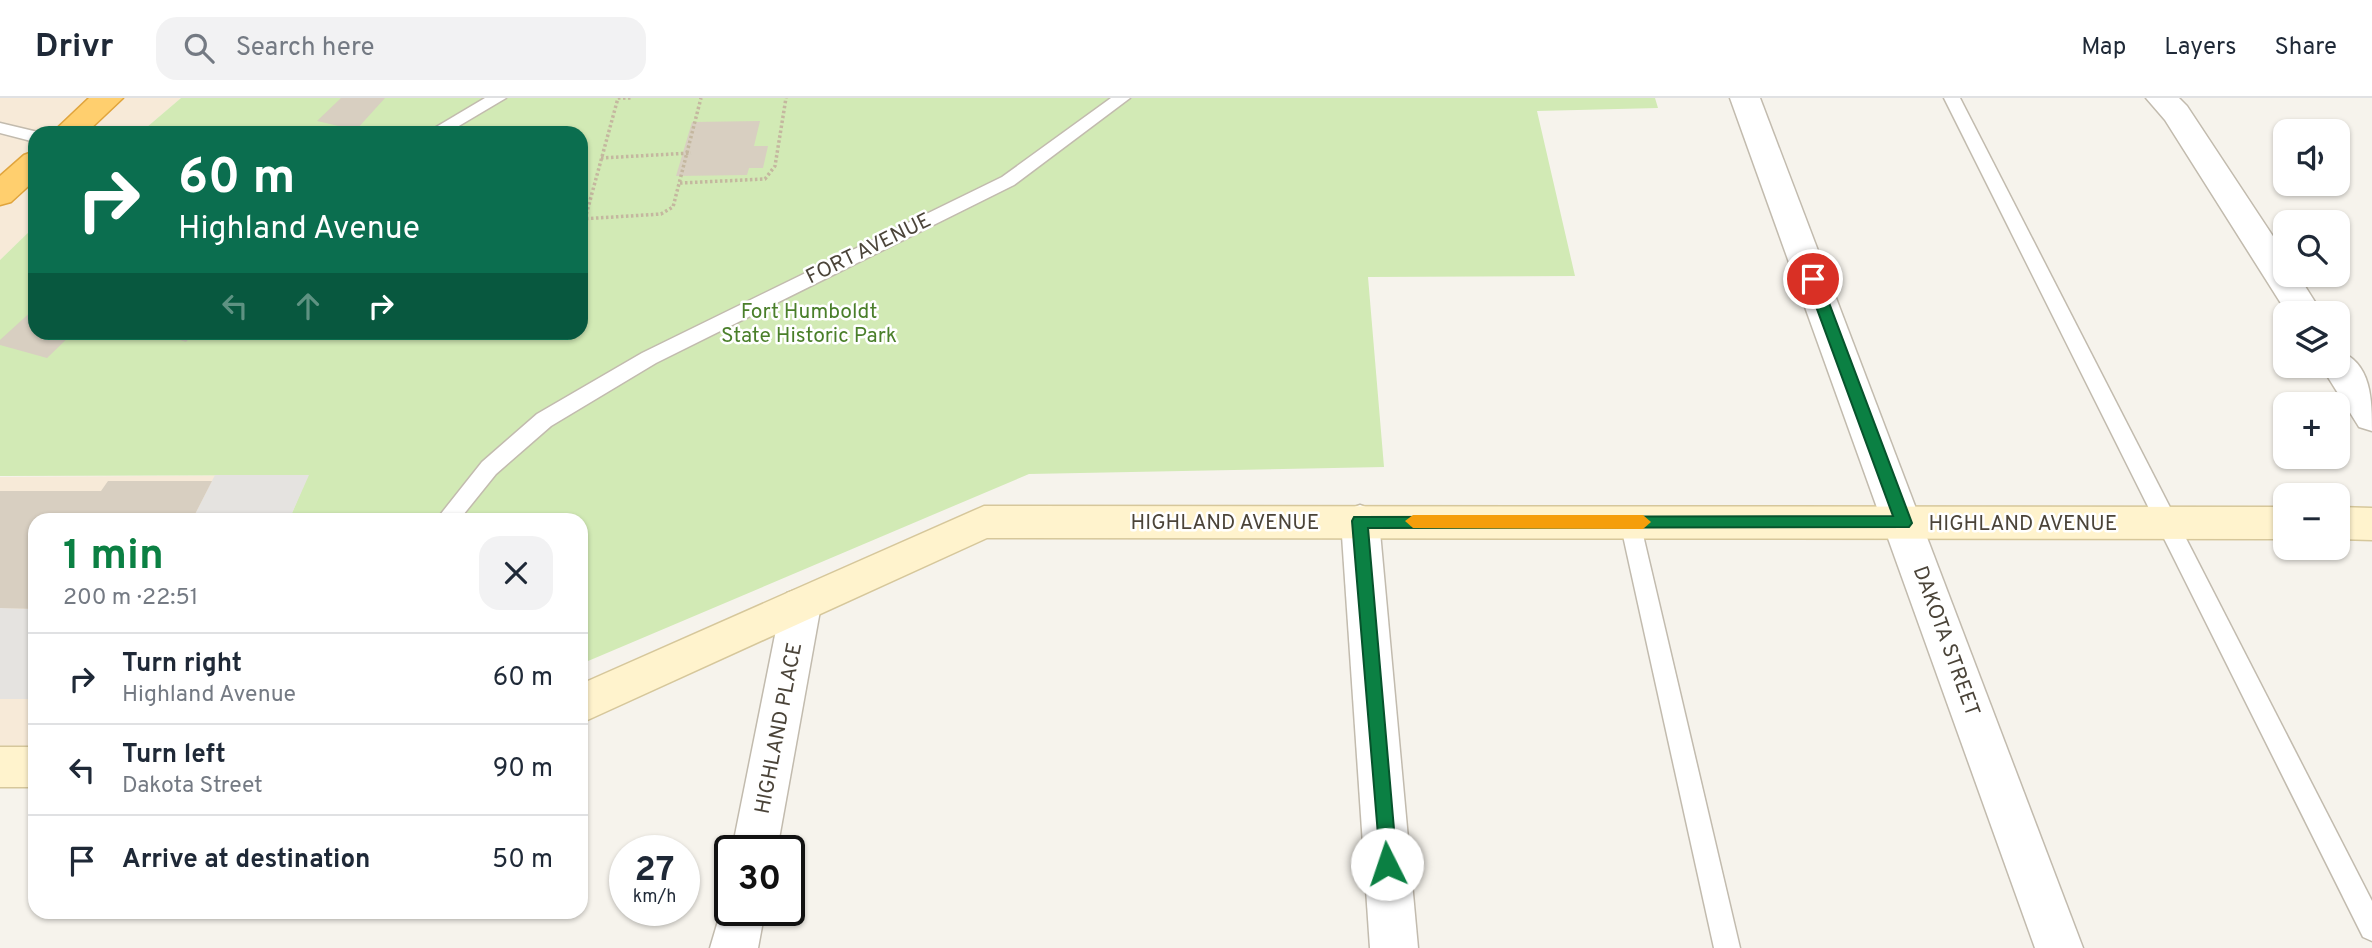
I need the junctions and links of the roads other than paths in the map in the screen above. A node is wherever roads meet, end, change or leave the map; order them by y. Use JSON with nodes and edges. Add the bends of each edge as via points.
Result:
{"nodes":[{"id":1,"x":107,"y":98,"type":"edge"},
{"id":2,"x":498,"y":98,"type":"edge"},
{"id":3,"x":1122,"y":98,"type":"edge"},
{"id":4,"x":1745,"y":98,"type":"edge"},
{"id":5,"x":1952,"y":98,"type":"edge"},
{"id":6,"x":2161,"y":98,"type":"edge"},
{"id":7,"x":75,"y":126,"type":"edge"},
{"id":8,"x":447,"y":126,"type":"edge"},
{"id":9,"x":0,"y":128,"type":"edge"},
{"id":10,"x":28,"y":134,"type":"edge"},
{"id":11,"x":28,"y":168,"type":"edge"},
{"id":12,"x":0,"y":194,"type":"edge"},
{"id":13,"x":2297,"y":301,"type":"edge"},
{"id":14,"x":2347,"y":378,"type":"edge"},
{"id":15,"x":2372,"y":417,"type":"edge"},
{"id":16,"x":452,"y":513,"type":"edge"},
{"id":17,"x":1360,"y":521,"type":"junction"},
{"id":18,"x":1629,"y":522,"type":"junction"},
{"id":19,"x":1904,"y":523,"type":"junction"},
{"id":20,"x":2167,"y":523,"type":"junction"},
{"id":21,"x":2273,"y":523,"type":"edge"},
{"id":22,"x":2350,"y":523,"type":"edge"},
{"id":23,"x":2372,"y":524,"type":"edge"},
{"id":24,"x":801,"y":605,"type":"junction"},
{"id":25,"x":588,"y":701,"type":"edge"},
{"id":26,"x":0,"y":767,"type":"edge"},
{"id":27,"x":28,"y":767,"type":"edge"},
{"id":28,"x":757,"y":835,"type":"edge"},
{"id":29,"x":739,"y":926,"type":"edge"},
{"id":30,"x":2372,"y":928,"type":"edge"},
{"id":31,"x":734,"y":948,"type":"edge"},
{"id":32,"x":1394,"y":948,"type":"edge"},
{"id":33,"x":1727,"y":948,"type":"edge"},
{"id":34,"x":2059,"y":948,"type":"edge"}],
"edges":[{"from":1,"to":7,"type":"highway"},
{"from":2,"to":8,"type":"lane"},
{"from":3,"to":16,"type":"lane","name":"FORT AVENUE","via":[[1008,181],[649,358],[544,420],[489,468]]},
{"from":4,"to":19,"type":"street","name":"DAKOTA STREET"},
{"from":5,"to":20,"type":"lane"},
{"from":6,"to":13,"type":"street","via":[[2176,113]]},
{"from":9,"to":10,"type":"lane"},
{"from":11,"to":12,"type":"highway"},
{"from":14,"to":15,"type":"street"},
{"from":17,"to":18,"type":"street","name":"HIGHLAND AVENUE"},
{"from":17,"to":24,"type":"street","name":"HIGHLAND AVENUE","via":[[984,522]]},
{"from":17,"to":32,"type":"street"},
{"from":18,"to":19,"type":"street","name":"HIGHLAND AVENUE"},
{"from":18,"to":33,"type":"lane"},
{"from":19,"to":20,"type":"street","name":"HIGHLAND AVENUE"},
{"from":19,"to":34,"type":"street","name":"DAKOTA STREET"},
{"from":20,"to":21,"type":"street","name":"HIGHLAND AVENUE"},
{"from":20,"to":30,"type":"lane"},
{"from":22,"to":23,"type":"street"},
{"from":24,"to":25,"type":"street","name":"HIGHLAND AVENUE"},
{"from":24,"to":28,"type":"street","name":"HIGHLAND PLACE"},
{"from":26,"to":27,"type":"street"},
{"from":29,"to":31,"type":"street"}]}
